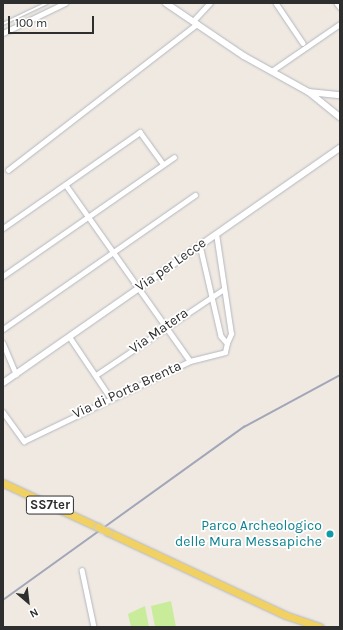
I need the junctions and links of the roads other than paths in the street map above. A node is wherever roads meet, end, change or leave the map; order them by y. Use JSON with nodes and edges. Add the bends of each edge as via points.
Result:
{"nodes":[{"id":1,"x":47,"y":3,"type":"edge"},
{"id":2,"x":65,"y":3,"type":"edge"},
{"id":3,"x":166,"y":3,"type":"edge"},
{"id":4,"x":210,"y":3,"type":"edge"},
{"id":5,"x":276,"y":3,"type":"edge"},
{"id":6,"x":337,"y":3,"type":"edge"},
{"id":7,"x":340,"y":7,"type":"edge"},
{"id":8,"x":195,"y":23,"type":"junction"},
{"id":9,"x":3,"y":24,"type":"edge"},
{"id":10,"x":340,"y":24,"type":"edge"},
{"id":11,"x":3,"y":33,"type":"edge"},
{"id":12,"x":303,"y":43,"type":"dead end"},
{"id":13,"x":273,"y":70,"type":"junction"},
{"id":14,"x":309,"y":92,"type":"junction"},
{"id":15,"x":340,"y":95,"type":"edge"},
{"id":16,"x":340,"y":116,"type":"edge"},
{"id":17,"x":340,"y":148,"type":"edge"},
{"id":18,"x":174,"y":157,"type":"dead end"},
{"id":19,"x":163,"y":164,"type":"junction"},
{"id":20,"x":8,"y":170,"type":"dead end"},
{"id":21,"x":66,"y":185,"type":"junction"},
{"id":22,"x":195,"y":195,"type":"dead end"},
{"id":23,"x":89,"y":216,"type":"junction"},
{"id":24,"x":3,"y":228,"type":"edge"},
{"id":25,"x":216,"y":234,"type":"junction"},
{"id":26,"x":200,"y":245,"type":"junction"},
{"id":27,"x":113,"y":250,"type":"junction"},
{"id":28,"x":3,"y":276,"type":"edge"},
{"id":29,"x":138,"y":287,"type":"junction"},
{"id":30,"x":224,"y":290,"type":"junction"},
{"id":31,"x":213,"y":294,"type":"junction"},
{"id":32,"x":166,"y":326,"type":"junction"},
{"id":33,"x":3,"y":329,"type":"edge"},
{"id":34,"x":69,"y":336,"type":"junction"},
{"id":35,"x":3,"y":343,"type":"edge"},
{"id":36,"x":227,"y":343,"type":"junction"},
{"id":37,"x":190,"y":361,"type":"junction"},
{"id":38,"x":16,"y":374,"type":"junction"},
{"id":39,"x":96,"y":376,"type":"junction"},
{"id":40,"x":3,"y":383,"type":"edge"},
{"id":41,"x":110,"y":397,"type":"junction"},
{"id":42,"x":3,"y":412,"type":"edge"},
{"id":43,"x":3,"y":483,"type":"edge"},
{"id":44,"x":82,"y":570,"type":"dead end"},
{"id":45,"x":94,"y":627,"type":"edge"},
{"id":46,"x":319,"y":627,"type":"edge"}],
"edges":[{"from":1,"to":9,"type":"lane"},
{"from":2,"to":11,"type":"street"},
{"from":3,"to":8,"type":"street"},
{"from":4,"to":8,"type":"street"},
{"from":5,"to":12,"type":"street"},
{"from":6,"to":7,"type":"street"},
{"from":8,"to":13,"type":"street"},
{"from":8,"to":20,"type":"street"},
{"from":10,"to":13,"type":"street"},
{"from":13,"to":14,"type":"street"},
{"from":14,"to":15,"type":"street"},
{"from":14,"to":16,"type":"street"},
{"from":17,"to":25,"type":"street","name":"Via per Lecce"},
{"from":18,"to":19,"type":"street"},
{"from":19,"to":21,"type":"street","via":[[140,132]]},
{"from":19,"to":23,"type":"street"},
{"from":21,"to":23,"type":"street"},
{"from":21,"to":24,"type":"street"},
{"from":22,"to":27,"type":"street"},
{"from":23,"to":27,"type":"street"},
{"from":23,"to":28,"type":"street"},
{"from":25,"to":26,"type":"street","name":"Via per Lecce"},
{"from":25,"to":30,"type":"street"},
{"from":26,"to":29,"type":"street","name":"Via per Lecce"},
{"from":26,"to":31,"type":"street"},
{"from":27,"to":29,"type":"street"},
{"from":27,"to":33,"type":"street"},
{"from":29,"to":32,"type":"street"},
{"from":29,"to":34,"type":"street","name":"Via per Lecce"},
{"from":30,"to":31,"type":"street","name":"Via Matera"},
{"from":30,"to":36,"type":"street","via":[[231,334]]},
{"from":31,"to":32,"type":"street","name":"Via Matera"},
{"from":31,"to":36,"type":"street","via":[[221,336]]},
{"from":32,"to":37,"type":"street"},
{"from":32,"to":39,"type":"street","name":"Via Matera"},
{"from":34,"to":38,"type":"street","name":"Via per Lecce"},
{"from":34,"to":39,"type":"street"},
{"from":35,"to":38,"type":"street"},
{"from":36,"to":37,"type":"street","name":"Via di Porta Brenta","via":[[225,352]]},
{"from":37,"to":41,"type":"street","name":"Via di Porta Brenta"},
{"from":38,"to":40,"type":"street","name":"Via per Lecce"},
{"from":39,"to":41,"type":"street"},
{"from":41,"to":42,"type":"street","name":"Via di Porta Brenta","via":[[24,441]]},
{"from":43,"to":46,"type":"main road","number":"SS7ter","bridge":true,"via":[[285,615]]},
{"from":44,"to":45,"type":"street"}]}
